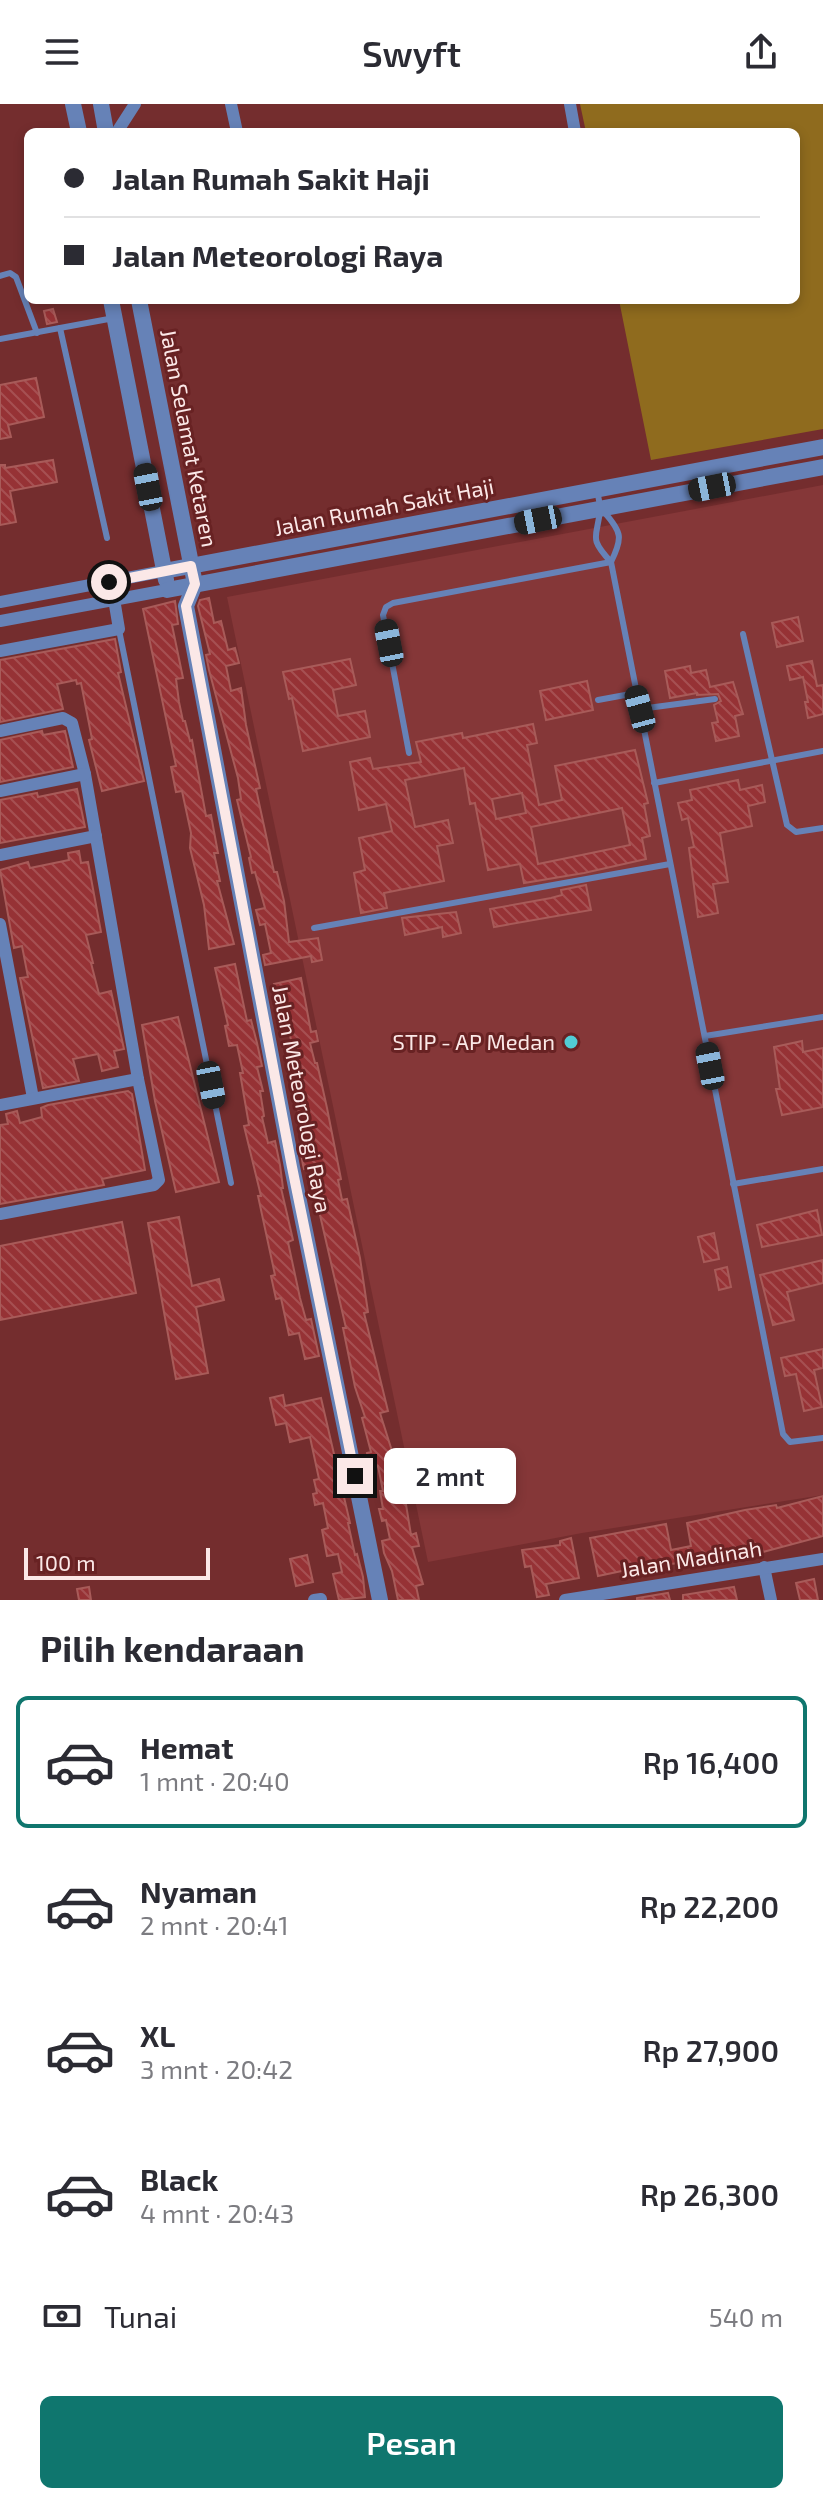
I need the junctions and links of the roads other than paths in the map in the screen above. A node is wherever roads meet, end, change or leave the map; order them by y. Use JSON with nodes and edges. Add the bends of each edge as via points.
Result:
{"nodes":[{"id":1,"x":73,"y":104,"type":"edge"},
{"id":2,"x":101,"y":104,"type":"edge"},
{"id":3,"x":135,"y":104,"type":"edge"},
{"id":4,"x":231,"y":104,"type":"edge"},
{"id":5,"x":570,"y":104,"type":"edge"},
{"id":6,"x":78,"y":128,"type":"edge"},
{"id":7,"x":105,"y":128,"type":"edge"},
{"id":8,"x":120,"y":128,"type":"edge"},
{"id":9,"x":236,"y":128,"type":"edge"},
{"id":10,"x":574,"y":128,"type":"edge"},
{"id":11,"x":0,"y":276,"type":"edge"},
{"id":12,"x":24,"y":298,"type":"edge"},
{"id":13,"x":26,"y":304,"type":"edge"},
{"id":14,"x":112,"y":304,"type":"edge"},
{"id":15,"x":140,"y":304,"type":"edge"},
{"id":16,"x":115,"y":318,"type":"junction"},
{"id":17,"x":60,"y":328,"type":"junction"},
{"id":18,"x":37,"y":333,"type":"junction"},
{"id":19,"x":0,"y":339,"type":"edge"},
{"id":20,"x":823,"y":447,"type":"edge"},
{"id":21,"x":823,"y":467,"type":"edge"},
{"id":22,"x":597,"y":489,"type":"junction"},
{"id":23,"x":600,"y":508,"type":"junction"},
{"id":24,"x":107,"y":538,"type":"dead end"},
{"id":25,"x":611,"y":562,"type":"junction"},
{"id":26,"x":191,"y":566,"type":"junction"},
{"id":27,"x":164,"y":571,"type":"junction"},
{"id":28,"x":195,"y":584,"type":"junction"},
{"id":29,"x":167,"y":590,"type":"junction"},
{"id":30,"x":114,"y":599,"type":"junction"},
{"id":31,"x":0,"y":602,"type":"edge"},
{"id":32,"x":186,"y":606,"type":"junction"},
{"id":33,"x":0,"y":621,"type":"edge"},
{"id":34,"x":119,"y":629,"type":"junction"},
{"id":35,"x":743,"y":634,"type":"dead end"},
{"id":36,"x":0,"y":651,"type":"edge"},
{"id":37,"x":636,"y":693,"type":"junction"},
{"id":38,"x":715,"y":699,"type":"dead end"},
{"id":39,"x":598,"y":700,"type":"dead end"},
{"id":40,"x":640,"y":709,"type":"junction"},
{"id":41,"x":0,"y":731,"type":"edge"},
{"id":42,"x":823,"y":751,"type":"edge"},
{"id":43,"x":409,"y":753,"type":"dead end"},
{"id":44,"x":773,"y":761,"type":"junction"},
{"id":45,"x":85,"y":774,"type":"junction"},
{"id":46,"x":654,"y":783,"type":"junction"},
{"id":47,"x":0,"y":791,"type":"edge"},
{"id":48,"x":823,"y":828,"type":"edge"},
{"id":49,"x":96,"y":836,"type":"junction"},
{"id":50,"x":0,"y":855,"type":"edge"},
{"id":51,"x":670,"y":864,"type":"junction"},
{"id":52,"x":0,"y":924,"type":"edge"},
{"id":53,"x":314,"y":928,"type":"dead end"},
{"id":54,"x":823,"y":1017,"type":"edge"},
{"id":55,"x":705,"y":1036,"type":"junction"},
{"id":56,"x":138,"y":1079,"type":"junction"},
{"id":57,"x":33,"y":1098,"type":"junction"},
{"id":58,"x":0,"y":1105,"type":"edge"},
{"id":59,"x":823,"y":1169,"type":"edge"},
{"id":60,"x":231,"y":1183,"type":"dead end"},
{"id":61,"x":733,"y":1184,"type":"junction"},
{"id":62,"x":0,"y":1214,"type":"edge"},
{"id":63,"x":823,"y":1438,"type":"edge"},
{"id":64,"x":823,"y":1559,"type":"edge"},
{"id":65,"x":764,"y":1567,"type":"junction"},
{"id":66,"x":380,"y":1600,"type":"edge"},
{"id":67,"x":565,"y":1600,"type":"edge"},
{"id":68,"x":771,"y":1600,"type":"edge"}],
"edges":[{"from":1,"to":6,"type":"street"},
{"from":2,"to":7,"type":"street"},
{"from":3,"to":8,"type":"street"},
{"from":4,"to":9,"type":"street"},
{"from":5,"to":10,"type":"street"},
{"from":11,"to":12,"type":"lane","via":[[16,277]]},
{"from":13,"to":18,"type":"lane"},
{"from":14,"to":16,"type":"street"},
{"from":15,"to":26,"type":"street","name":"Jalan Selamat Ketaren"},
{"from":16,"to":17,"type":"lane"},
{"from":16,"to":27,"type":"street"},
{"from":17,"to":18,"type":"lane"},
{"from":17,"to":24,"type":"lane"},
{"from":18,"to":19,"type":"lane"},
{"from":20,"to":22,"type":"street","name":"Jalan Rumah Sakit Haji"},
{"from":21,"to":23,"type":"street","name":"Jalan Rumah Sakit Haji"},
{"from":22,"to":23,"type":"lane"},
{"from":22,"to":26,"type":"street","name":"Jalan Rumah Sakit Haji"},
{"from":23,"to":25,"type":"lane","via":[[594,532],[598,548]]},
{"from":23,"to":25,"type":"lane","via":[[617,527],[620,544]]},
{"from":23,"to":28,"type":"street","name":"Jalan Rumah Sakit Haji"},
{"from":25,"to":37,"type":"lane"},
{"from":25,"to":43,"type":"lane","via":[[386,607],[383,615]]},
{"from":26,"to":27,"type":"street","name":"Jalan Rumah Sakit Haji"},
{"from":26,"to":28,"type":"street","name":"Jalan Selamat Ketaren"},
{"from":27,"to":29,"type":"street"},
{"from":27,"to":31,"type":"street","name":"Jalan Rumah Sakit Haji"},
{"from":28,"to":29,"type":"street","name":"Jalan Rumah Sakit Haji"},
{"from":28,"to":32,"type":"street"},
{"from":29,"to":30,"type":"street","name":"Jalan Rumah Sakit Haji"},
{"from":29,"to":32,"type":"street"},
{"from":30,"to":33,"type":"street","name":"Jalan Rumah Sakit Haji"},
{"from":30,"to":34,"type":"street"},
{"from":32,"to":66,"type":"street","name":"Jalan Meteorologi Raya"},
{"from":34,"to":36,"type":"street"},
{"from":34,"to":60,"type":"lane"},
{"from":35,"to":44,"type":"lane"},
{"from":37,"to":39,"type":"lane"},
{"from":37,"to":40,"type":"lane"},
{"from":38,"to":40,"type":"lane"},
{"from":40,"to":46,"type":"lane"},
{"from":41,"to":45,"type":"street","via":[[63,718],[72,723]]},
{"from":42,"to":44,"type":"lane"},
{"from":44,"to":46,"type":"lane"},
{"from":44,"to":48,"type":"lane","via":[[789,829]]},
{"from":45,"to":47,"type":"street"},
{"from":45,"to":49,"type":"street"},
{"from":46,"to":51,"type":"lane"},
{"from":49,"to":50,"type":"street"},
{"from":49,"to":56,"type":"street"},
{"from":51,"to":53,"type":"lane"},
{"from":51,"to":55,"type":"lane"},
{"from":52,"to":57,"type":"street"},
{"from":54,"to":55,"type":"lane"},
{"from":55,"to":61,"type":"lane"},
{"from":56,"to":57,"type":"street"},
{"from":56,"to":62,"type":"street","via":[[156,1184]]},
{"from":57,"to":58,"type":"street"},
{"from":59,"to":61,"type":"lane"},
{"from":61,"to":63,"type":"lane","via":[[783,1434],[790,1442]]},
{"from":64,"to":65,"type":"street","name":"Jalan Madinah"},
{"from":65,"to":67,"type":"street","name":"Jalan Madinah"},
{"from":65,"to":68,"type":"street"}]}
